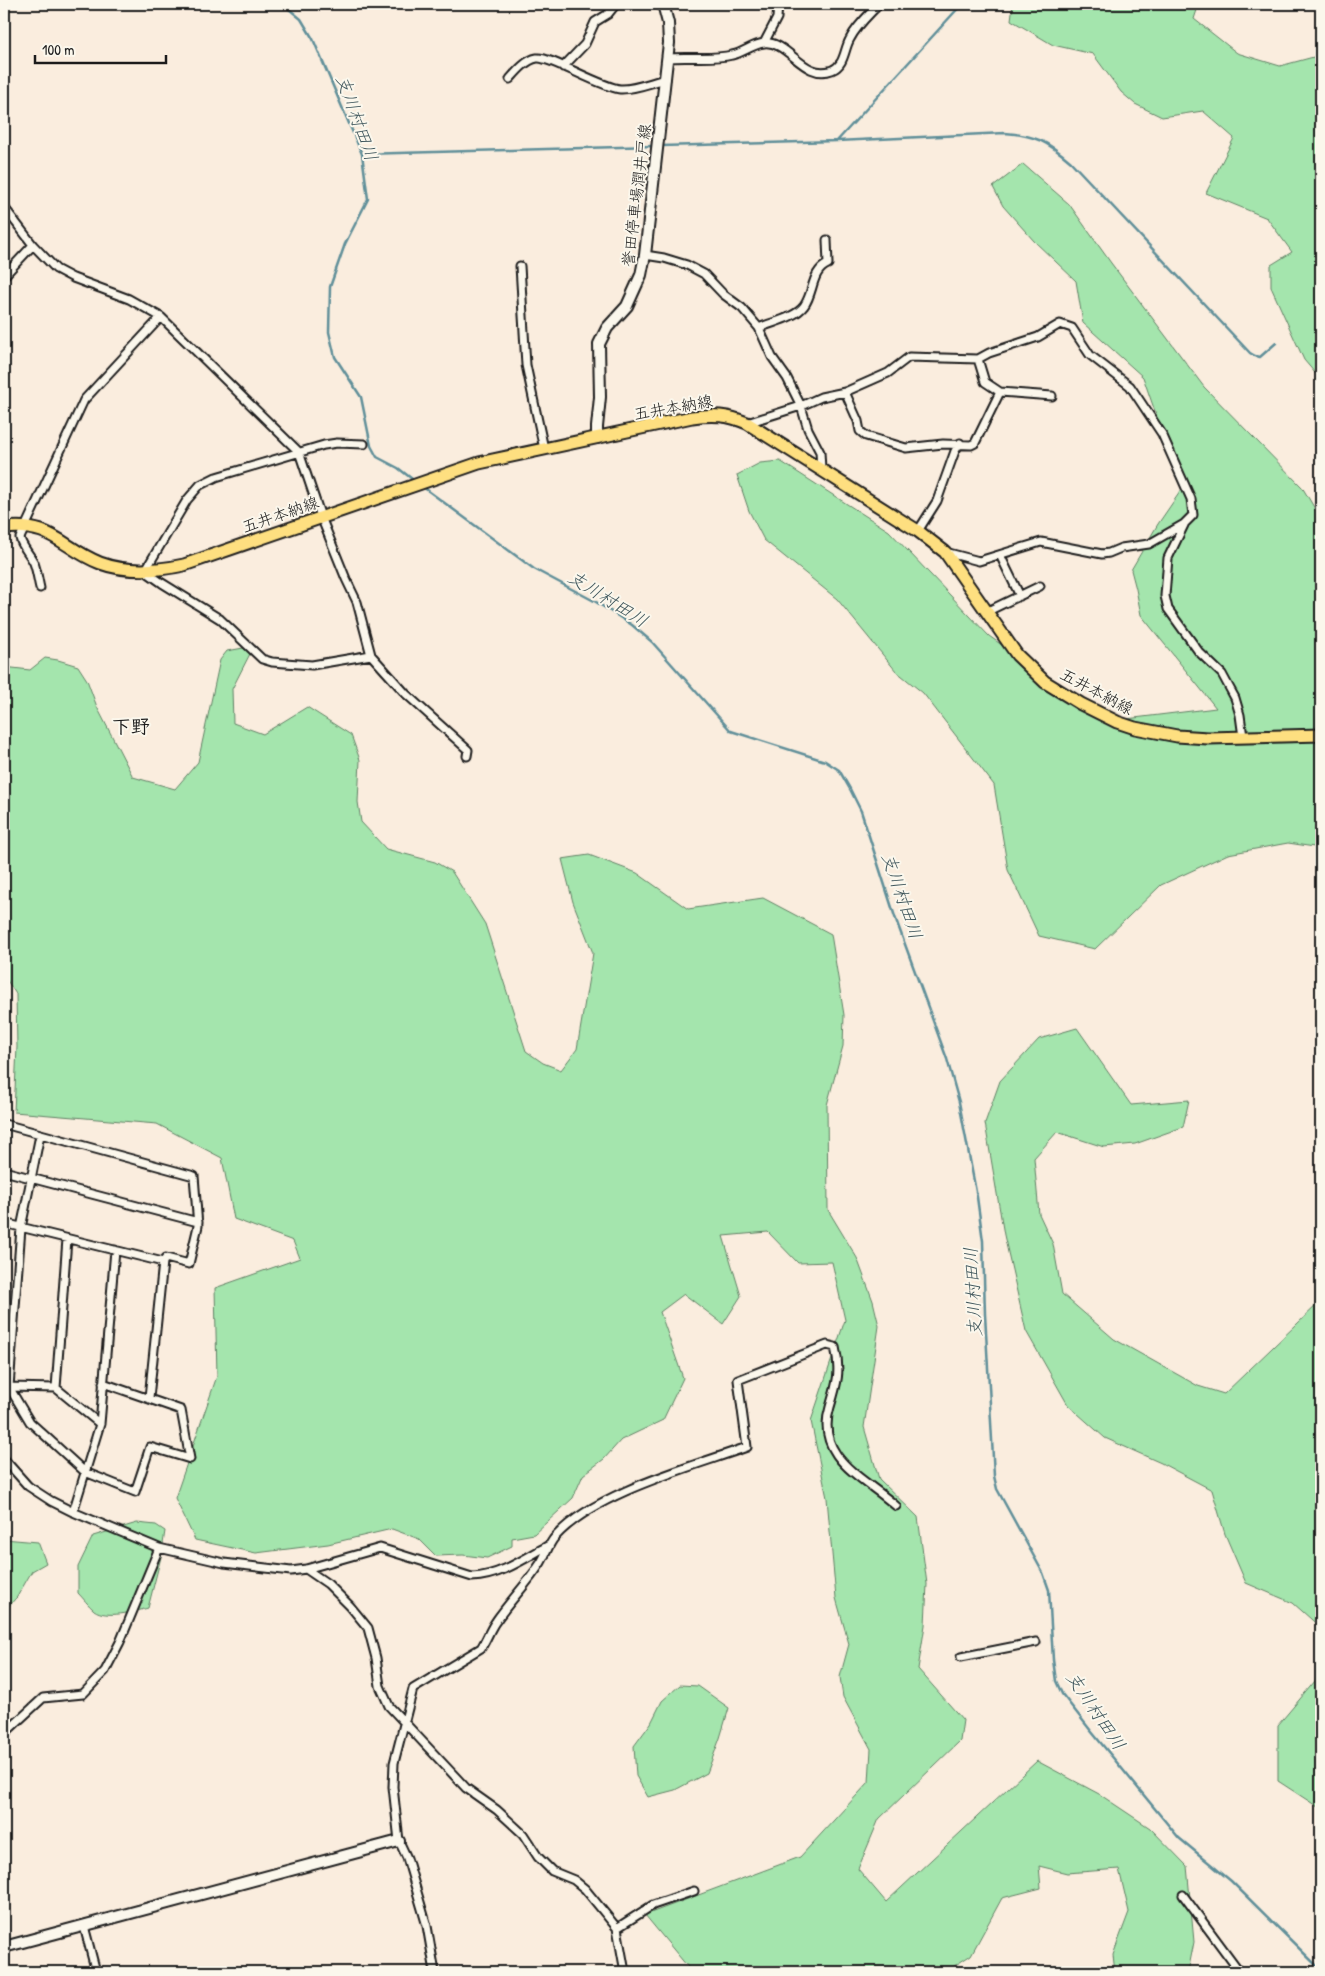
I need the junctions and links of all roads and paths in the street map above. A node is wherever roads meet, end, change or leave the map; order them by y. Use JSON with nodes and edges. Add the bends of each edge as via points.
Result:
{"nodes":[{"id":1,"x":616,"y":4,"type":"edge"},
{"id":2,"x":664,"y":4,"type":"edge"},
{"id":3,"x":778,"y":4,"type":"edge"},
{"id":4,"x":879,"y":4,"type":"edge"},
{"id":5,"x":764,"y":43,"type":"junction"},
{"id":6,"x":668,"y":58,"type":"junction"},
{"id":7,"x":563,"y":67,"type":"junction"},
{"id":8,"x":510,"y":79,"type":"dead end"},
{"id":9,"x":666,"y":79,"type":"junction"},
{"id":10,"x":4,"y":207,"type":"edge"},
{"id":11,"x":827,"y":240,"type":"dead end"},
{"id":12,"x":33,"y":245,"type":"junction"},
{"id":13,"x":645,"y":256,"type":"junction"},
{"id":14,"x":520,"y":266,"type":"dead end"},
{"id":15,"x":4,"y":276,"type":"edge"},
{"id":16,"x":161,"y":317,"type":"junction"},
{"id":17,"x":759,"y":328,"type":"junction"},
{"id":18,"x":978,"y":359,"type":"junction"},
{"id":19,"x":845,"y":392,"type":"junction"},
{"id":20,"x":1000,"y":392,"type":"junction"},
{"id":21,"x":1052,"y":396,"type":"dead end"},
{"id":22,"x":801,"y":406,"type":"junction"},
{"id":23,"x":748,"y":423,"type":"junction"},
{"id":24,"x":598,"y":438,"type":"junction"},
{"id":25,"x":364,"y":444,"type":"dead end"},
{"id":26,"x":960,"y":444,"type":"junction"},
{"id":27,"x":544,"y":449,"type":"junction"},
{"id":28,"x":299,"y":452,"type":"junction"},
{"id":29,"x":820,"y":469,"type":"junction"},
{"id":30,"x":321,"y":517,"type":"junction"},
{"id":31,"x":1184,"y":524,"type":"junction"},
{"id":32,"x":25,"y":527,"type":"junction"},
{"id":33,"x":4,"y":528,"type":"edge"},
{"id":34,"x":918,"y":531,"type":"junction"},
{"id":35,"x":944,"y":552,"type":"junction"},
{"id":36,"x":1000,"y":555,"type":"junction"},
{"id":37,"x":145,"y":571,"type":"junction"},
{"id":38,"x":1040,"y":586,"type":"dead end"},
{"id":39,"x":40,"y":588,"type":"dead end"},
{"id":40,"x":1020,"y":596,"type":"junction"},
{"id":41,"x":986,"y":612,"type":"junction"},
{"id":42,"x":371,"y":655,"type":"junction"},
{"id":43,"x":1321,"y":735,"type":"edge"},
{"id":44,"x":1243,"y":737,"type":"junction"},
{"id":45,"x":467,"y":756,"type":"dead end"},
{"id":46,"x":4,"y":1124,"type":"edge"},
{"id":47,"x":40,"y":1135,"type":"junction"},
{"id":48,"x":4,"y":1171,"type":"edge"},
{"id":49,"x":31,"y":1179,"type":"junction"},
{"id":50,"x":198,"y":1222,"type":"junction"},
{"id":51,"x":4,"y":1223,"type":"edge"},
{"id":52,"x":21,"y":1228,"type":"junction"},
{"id":53,"x":67,"y":1239,"type":"junction"},
{"id":54,"x":115,"y":1250,"type":"junction"},
{"id":55,"x":163,"y":1262,"type":"junction"},
{"id":56,"x":103,"y":1383,"type":"junction"},
{"id":57,"x":56,"y":1388,"type":"junction"},
{"id":58,"x":6,"y":1389,"type":"edge"},
{"id":59,"x":149,"y":1398,"type":"junction"},
{"id":60,"x":100,"y":1424,"type":"junction"},
{"id":61,"x":4,"y":1459,"type":"edge"},
{"id":62,"x":85,"y":1472,"type":"junction"},
{"id":63,"x":896,"y":1506,"type":"dead end"},
{"id":64,"x":73,"y":1512,"type":"junction"},
{"id":65,"x":549,"y":1545,"type":"junction"},
{"id":66,"x":158,"y":1548,"type":"junction"},
{"id":67,"x":306,"y":1569,"type":"junction"},
{"id":68,"x":1036,"y":1642,"type":"dead end"},
{"id":69,"x":961,"y":1657,"type":"dead end"},
{"id":70,"x":404,"y":1723,"type":"junction"},
{"id":71,"x":4,"y":1734,"type":"edge"},
{"id":72,"x":399,"y":1842,"type":"junction"},
{"id":73,"x":694,"y":1891,"type":"dead end"},
{"id":74,"x":1183,"y":1895,"type":"dead end"},
{"id":75,"x":84,"y":1926,"type":"junction"},
{"id":76,"x":617,"y":1928,"type":"junction"},
{"id":77,"x":4,"y":1947,"type":"edge"},
{"id":78,"x":96,"y":1972,"type":"edge"},
{"id":79,"x":435,"y":1972,"type":"edge"},
{"id":80,"x":625,"y":1972,"type":"edge"},
{"id":81,"x":1240,"y":1972,"type":"edge"}],
"edges":[{"from":1,"to":7,"type":"street","via":[[595,22],[585,44]]},
{"from":2,"to":6,"type":"main road","name":"誉田停車場潤井戸線","via":[[670,31]]},
{"from":3,"to":5,"type":"street","via":[[777,18]]},
{"from":4,"to":5,"type":"street","via":[[854,32],[840,65],[832,70],[821,73],[803,65],[776,45]]},
{"from":5,"to":6,"type":"street","via":[[730,56]]},
{"from":6,"to":9,"type":"main road","name":"誉田停車場潤井戸線"},
{"from":7,"to":8,"type":"street","via":[[545,58],[537,58],[526,63]]},
{"from":7,"to":9,"type":"street","via":[[619,89]]},
{"from":9,"to":13,"type":"main road","name":"誉田停車場潤井戸線"},
{"from":10,"to":12,"type":"street"},
{"from":11,"to":17,"type":"street","via":[[828,264],[818,271],[804,306]]},
{"from":12,"to":15,"type":"street"},
{"from":12,"to":16,"type":"street","via":[[56,269],[129,299]]},
{"from":13,"to":17,"type":"street","via":[[664,258],[704,274]]},
{"from":13,"to":24,"type":"main road","name":"誉田停車場潤井戸線","via":[[641,275],[627,306],[607,328],[599,344]]},
{"from":14,"to":27,"type":"street","via":[[526,365]]},
{"from":16,"to":28,"type":"street"},
{"from":16,"to":32,"type":"street","via":[[84,400]]},
{"from":17,"to":22,"type":"street"},
{"from":18,"to":19,"type":"street","via":[[909,357],[888,373]]},
{"from":18,"to":20,"type":"street","via":[[985,382]]},
{"from":18,"to":31,"type":"street","via":[[1038,338],[1060,324],[1072,328],[1090,355],[1130,386],[1162,434],[1191,499],[1193,515]]},
{"from":19,"to":22,"type":"street","via":[[821,397]]},
{"from":19,"to":26,"type":"street","via":[[860,431],[866,436],[906,448]]},
{"from":20,"to":21,"type":"street"},
{"from":20,"to":26,"type":"street","via":[[976,443]]},
{"from":22,"to":23,"type":"street"},
{"from":22,"to":29,"type":"street","via":[[820,452]]},
{"from":23,"to":24,"type":"main road","name":"五井本納線","via":[[733,417],[707,414]]},
{"from":23,"to":29,"type":"main road","name":"五井本納線"},
{"from":24,"to":27,"type":"main road","name":"五井本納線"},
{"from":25,"to":28,"type":"street","via":[[337,443]]},
{"from":26,"to":34,"type":"street","via":[[937,502]]},
{"from":27,"to":30,"type":"main road","name":"五井本納線","via":[[451,471]]},
{"from":28,"to":30,"type":"street"},
{"from":28,"to":37,"type":"street","via":[[216,477],[200,485],[186,500]]},
{"from":29,"to":34,"type":"main road","name":"五井本納線"},
{"from":30,"to":37,"type":"main road","name":"五井本納線","via":[[184,565]]},
{"from":30,"to":42,"type":"street","via":[[357,602]]},
{"from":31,"to":36,"type":"street","via":[[1150,544],[1109,553],[1041,542]]},
{"from":31,"to":44,"type":"street","via":[[1168,558],[1165,596],[1168,609],[1199,652],[1222,674],[1235,698]]},
{"from":32,"to":33,"type":"main road","name":"五井本納線"},
{"from":32,"to":37,"type":"main road","name":"五井本納線","via":[[50,533],[98,562]]},
{"from":32,"to":39,"type":"street","via":[[20,538],[35,564]]},
{"from":34,"to":35,"type":"main road","name":"五井本納線"},
{"from":35,"to":36,"type":"street","via":[[979,561]]},
{"from":35,"to":41,"type":"main road","name":"五井本納線"},
{"from":36,"to":40,"type":"street"},
{"from":37,"to":42,"type":"street","via":[[220,618],[262,659],[312,665]]},
{"from":38,"to":40,"type":"street"},
{"from":40,"to":41,"type":"street"},
{"from":41,"to":44,"type":"main road","name":"五井本納線","via":[[1017,655],[1045,682],[1117,722],[1177,736]]},
{"from":42,"to":45,"type":"street","via":[[406,694],[468,750]]},
{"from":43,"to":44,"type":"main road","name":"五井本納線"},
{"from":46,"to":47,"type":"street"},
{"from":47,"to":49,"type":"street"},
{"from":47,"to":50,"type":"street","via":[[194,1176]]},
{"from":48,"to":49,"type":"street"},
{"from":49,"to":50,"type":"street"},
{"from":49,"to":52,"type":"street"},
{"from":50,"to":55,"type":"street","via":[[189,1264],[166,1258]]},
{"from":51,"to":52,"type":"street"},
{"from":52,"to":53,"type":"street"},
{"from":52,"to":58,"type":"street"},
{"from":53,"to":54,"type":"street"},
{"from":53,"to":57,"type":"street"},
{"from":54,"to":55,"type":"street"},
{"from":54,"to":56,"type":"street"},
{"from":55,"to":59,"type":"street"},
{"from":56,"to":59,"type":"street"},
{"from":56,"to":60,"type":"street"},
{"from":57,"to":58,"type":"street"},
{"from":57,"to":60,"type":"street"},
{"from":58,"to":62,"type":"street","via":[[30,1422]]},
{"from":59,"to":62,"type":"street","via":[[181,1410],[190,1459],[150,1447],[136,1492]]},
{"from":60,"to":62,"type":"street"},
{"from":61,"to":64,"type":"street","via":[[28,1486]]},
{"from":62,"to":64,"type":"street"},
{"from":63,"to":65,"type":"street","via":[[838,1458],[826,1435],[829,1410],[838,1383],[839,1362],[835,1347],[827,1345],[738,1380],[747,1447],[659,1478],[586,1511],[555,1536]]},
{"from":64,"to":66,"type":"street"},
{"from":65,"to":67,"type":"street","via":[[487,1576],[472,1577],[380,1548]]},
{"from":65,"to":70,"type":"street","via":[[547,1554],[494,1623],[481,1648],[413,1689]]},
{"from":66,"to":67,"type":"street","via":[[224,1564],[291,1571]]},
{"from":66,"to":71,"type":"street","via":[[105,1671],[84,1694],[43,1698]]},
{"from":67,"to":70,"type":"street","via":[[328,1584],[368,1628],[380,1686],[389,1706]]},
{"from":68,"to":69,"type":"street"},
{"from":70,"to":72,"type":"street","via":[[394,1763],[393,1787]]},
{"from":70,"to":76,"type":"street","via":[[466,1788],[523,1834],[552,1871],[574,1880],[585,1889]]},
{"from":72,"to":75,"type":"main road"},
{"from":72,"to":79,"type":"street","via":[[407,1858],[427,1926]]},
{"from":73,"to":76,"type":"street","via":[[653,1905]]},
{"from":74,"to":81,"type":"street"},
{"from":75,"to":77,"type":"main road"},
{"from":75,"to":78,"type":"street"},
{"from":76,"to":80,"type":"street"}]}
